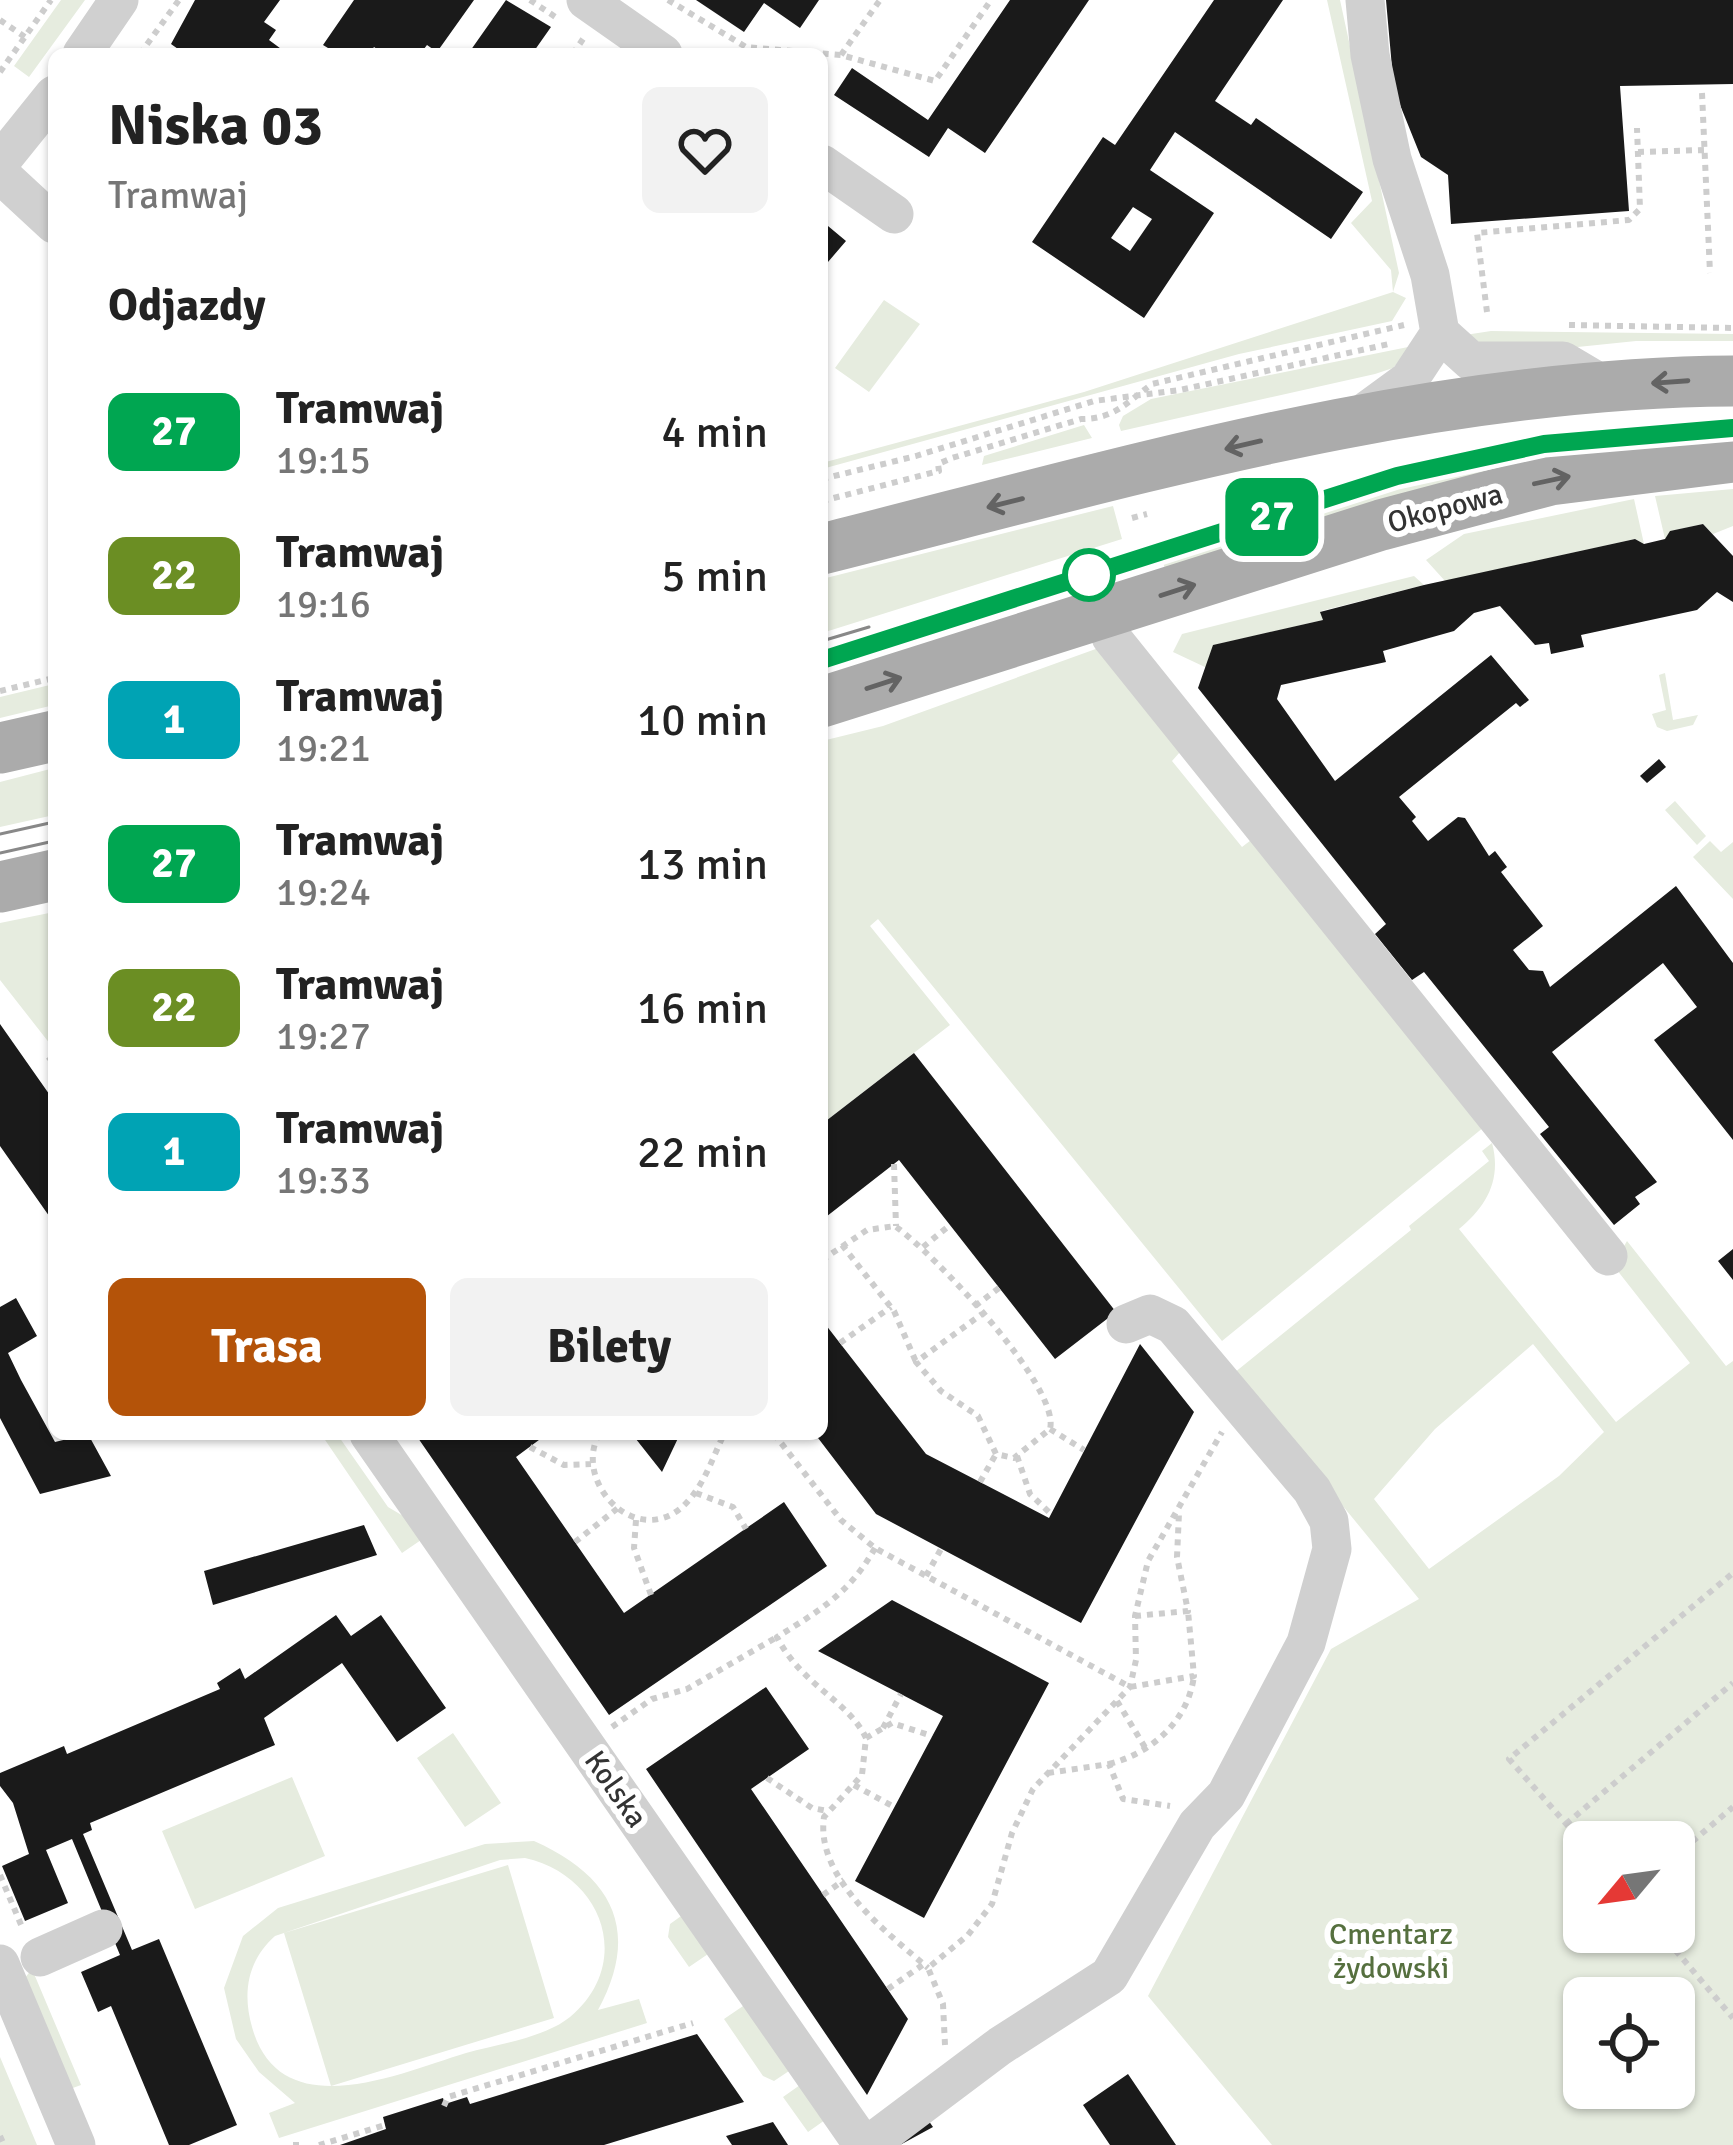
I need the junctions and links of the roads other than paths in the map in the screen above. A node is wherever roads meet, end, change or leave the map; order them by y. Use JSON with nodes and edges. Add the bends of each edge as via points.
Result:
{"nodes":[{"id":1,"x":119,"y":0,"type":"edge"},
{"id":2,"x":586,"y":0,"type":"edge"},
{"id":3,"x":1365,"y":0,"type":"edge"},
{"id":4,"x":86,"y":48,"type":"edge"},
{"id":5,"x":654,"y":48,"type":"edge"},
{"id":6,"x":48,"y":102,"type":"edge"},
{"id":7,"x":0,"y":162,"type":"edge"},
{"id":8,"x":828,"y":168,"type":"edge"},
{"id":9,"x":0,"y":174,"type":"edge"},
{"id":10,"x":894,"y":214,"type":"dead end"},
{"id":11,"x":48,"y":218,"type":"edge"},
{"id":12,"x":1431,"y":326,"type":"junction"},
{"id":13,"x":1733,"y":381,"type":"edge"},
{"id":14,"x":1607,"y":387,"type":"junction"},
{"id":15,"x":1357,"y":419,"type":"junction"},
{"id":16,"x":1733,"y":457,"type":"edge"},
{"id":17,"x":828,"y":548,"type":"edge"},
{"id":18,"x":1104,"y":614,"type":"junction"},
{"id":19,"x":828,"y":700,"type":"edge"},
{"id":20,"x":48,"y":737,"type":"edge"},
{"id":21,"x":0,"y":748,"type":"edge"},
{"id":22,"x":48,"y":876,"type":"edge"},
{"id":23,"x":0,"y":886,"type":"edge"},
{"id":24,"x":1608,"y":1256,"type":"dead end"},
{"id":25,"x":1126,"y":1324,"type":"dead end"},
{"id":26,"x":373,"y":1440,"type":"edge"},
{"id":27,"x":104,"y":1929,"type":"dead end"},
{"id":28,"x":40,"y":1957,"type":"dead end"},
{"id":29,"x":0,"y":1964,"type":"edge"},
{"id":30,"x":76,"y":2145,"type":"edge"},
{"id":31,"x":866,"y":2145,"type":"edge"}],
"edges":[{"from":1,"to":4,"type":"street"},
{"from":2,"to":5,"type":"street"},
{"from":3,"to":12,"type":"street","via":[[1370,55],[1413,177]]},
{"from":6,"to":7,"type":"street"},
{"from":8,"to":10,"type":"street"},
{"from":9,"to":11,"type":"street"},
{"from":12,"to":14,"type":"street","via":[[1471,361],[1563,361]]},
{"from":12,"to":15,"type":"street","via":[[1409,380]]},
{"from":13,"to":14,"type":"main road","one_way":true},
{"from":14,"to":15,"type":"main road"},
{"from":15,"to":17,"type":"main road","one_way":true},
{"from":18,"to":16,"type":"main road","name":"Okopowa","one_way":true,"via":[[1550,480]]},
{"from":19,"to":18,"type":"main road","name":"Okopowa","one_way":true},
{"from":18,"to":24,"type":"street","via":[[1111,637]]},
{"from":20,"to":21,"type":"main road"},
{"from":22,"to":23,"type":"main road"},
{"from":25,"to":31,"type":"street","via":[[1161,1316],[1322,1504],[1332,1549],[1306,1643],[1226,1795],[1197,1825],[1109,1976]]},
{"from":26,"to":31,"type":"street","name":"Kolska"},
{"from":27,"to":28,"type":"street"},
{"from":29,"to":30,"type":"street"}]}
